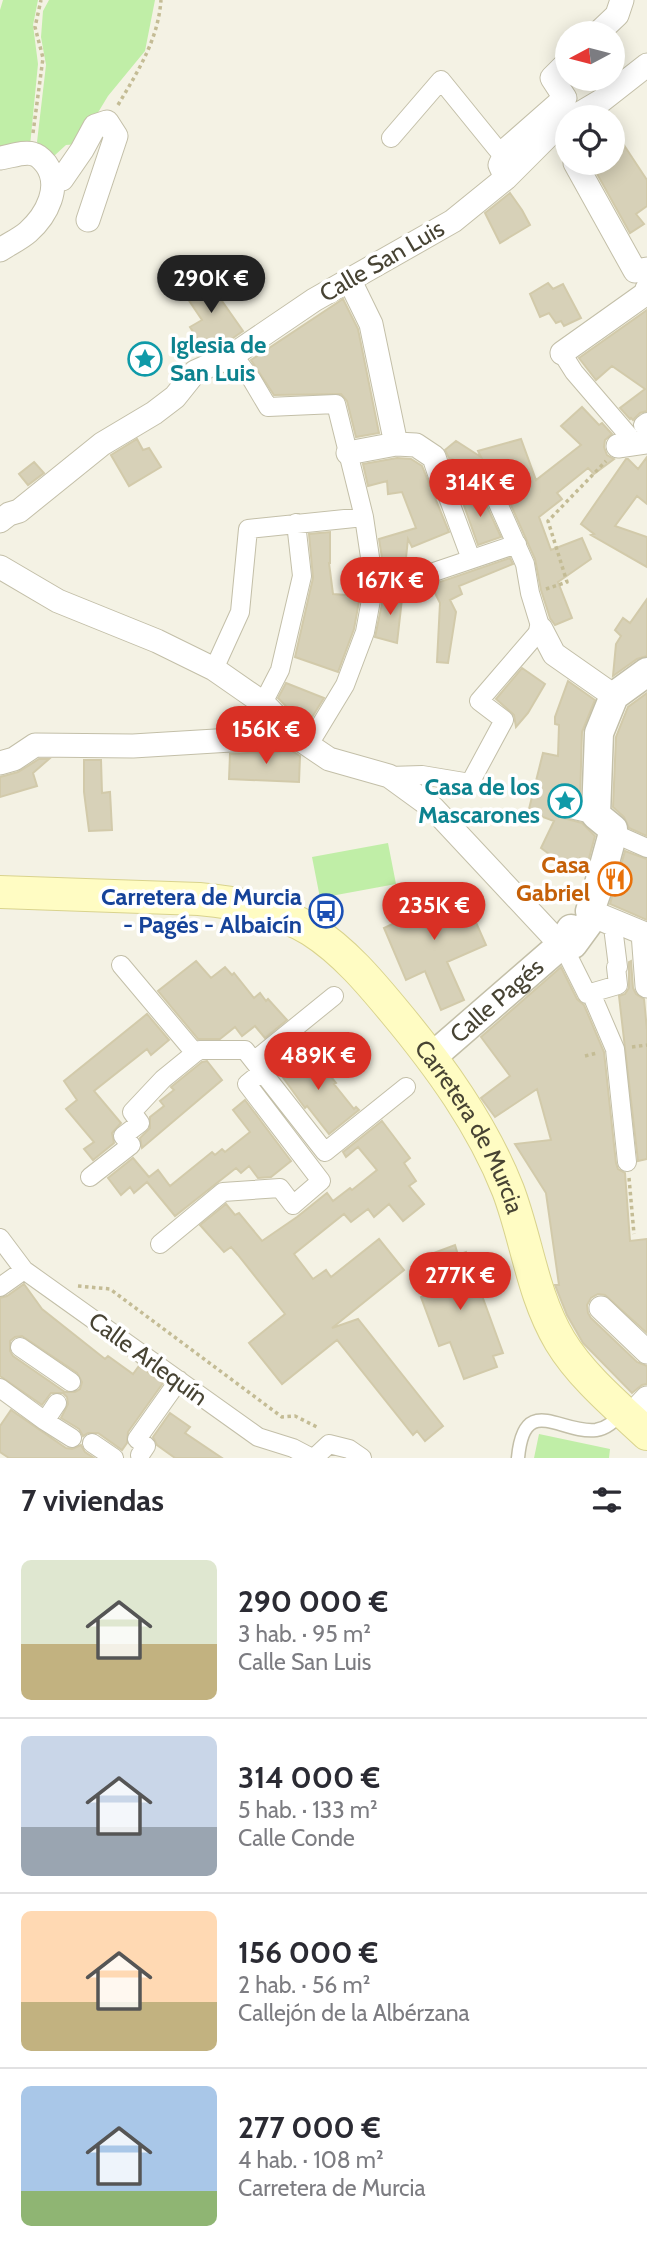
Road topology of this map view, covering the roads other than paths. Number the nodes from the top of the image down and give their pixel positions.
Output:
1 (622, 0) edge
2 (611, 21) edge
3 (647, 65) edge
4 (560, 91) edge
5 (597, 105) edge
6 (555, 137) edge
7 (391, 138) dead end
8 (508, 148) junction
9 (0, 158) edge
10 (582, 175) edge
11 (506, 178) junction
12 (53, 180) junction
13 (88, 220) dead end
14 (0, 250) edge
15 (350, 281) junction
16 (643, 281) edge
17 (562, 353) joint
18 (233, 355) junction
19 (637, 434) edge
20 (406, 445) junction
21 (348, 453) junction
22 (440, 474) junction
23 (6, 512) edge
24 (364, 517) junction
25 (296, 523) junction
26 (0, 533) edge
27 (517, 544) junction
28 (471, 559) junction
29 (0, 567) edge
30 (374, 584) junction
31 (541, 629) junction
32 (214, 669) junction
33 (647, 672) edge
34 (614, 696) junction
35 (263, 703) junction
36 (301, 741) junction
37 (0, 763) edge
38 (389, 776) junction
39 (566, 808) dead end
40 (604, 824) junction
41 (647, 848) edge
42 (0, 892) edge
43 (590, 911) junction
44 (561, 945) junction
45 (121, 965) dead end
46 (647, 985) edge
47 (591, 993) dead end
48 (334, 996) dead end
49 (195, 1053) junction
50 (432, 1057) junction
51 (259, 1066) junction
52 (407, 1087) dead end
53 (628, 1164) road end
54 (90, 1177) dead end
55 (0, 1238) edge
56 (160, 1244) dead end
57 (24, 1270) junction
58 (0, 1287) edge
59 (601, 1308) dead end
60 (20, 1347) dead end
61 (647, 1352) edge
62 (179, 1380) junction
63 (71, 1382) dead end
64 (0, 1388) edge
65 (57, 1403) dead end
66 (637, 1414) edge
67 (45, 1421) junction
68 (140, 1455) dead end
69 (114, 1458) edge
70 (313, 1458) edge
71 (362, 1458) edge
72 (518, 1458) edge

1 - 2 street
3 - 5 street, Calle San Luis
4 - 8 street
6 - 11 street, Calle San Luis
7 - 8 street
8 - 11 street
9 - 12 street
10 - 16 street
11 - 15 street, Calle San Luis
12 - 13 street
12 - 14 street
15 - 18 street, Calle San Luis
15 - 20 street
16 - 17 street
17 - 19 street
18 - 21 street
18 - 23 street, Calle San Luis
20 - 21 street
20 - 22 street
21 - 24 street
22 - 27 street
22 - 28 street
23 - 26 street, Calle San Luis
24 - 25 street
24 - 30 street
25 - 32 street
25 - 35 street
27 - 28 street
27 - 31 street
28 - 30 street
29 - 32 street
30 - 36 street
31 - 34 street
31 - 38 street
32 - 35 street
33 - 34 street
34 - 40 street, Calle Pagés
35 - 36 street
36 - 37 street
36 - 38 street
38 - 44 street
39 - 40 street
40 - 41 street
40 - 43 street, Calle Pagés
42 - 50 main road, Carretera de Murcia
43 - 44 street, Calle Pagés
43 - 46 street
44 - 50 street, Calle Pagés
45 - 49 street
47 - 53 street
48 - 51 street
49 - 51 street
49 - 54 street
50 - 66 main road, Carretera de Murcia
51 - 52 street
51 - 56 street
55 - 57 street, Calle Arlequín
57 - 58 street
57 - 62 street, Calle Arlequín
59 - 61 street
60 - 63 street
62 - 68 street
62 - 70 street, Calle Arlequín
64 - 67 street
65 - 67 street
66 - 72 lane
67 - 69 street
70 - 71 street, Calle Arlequín

